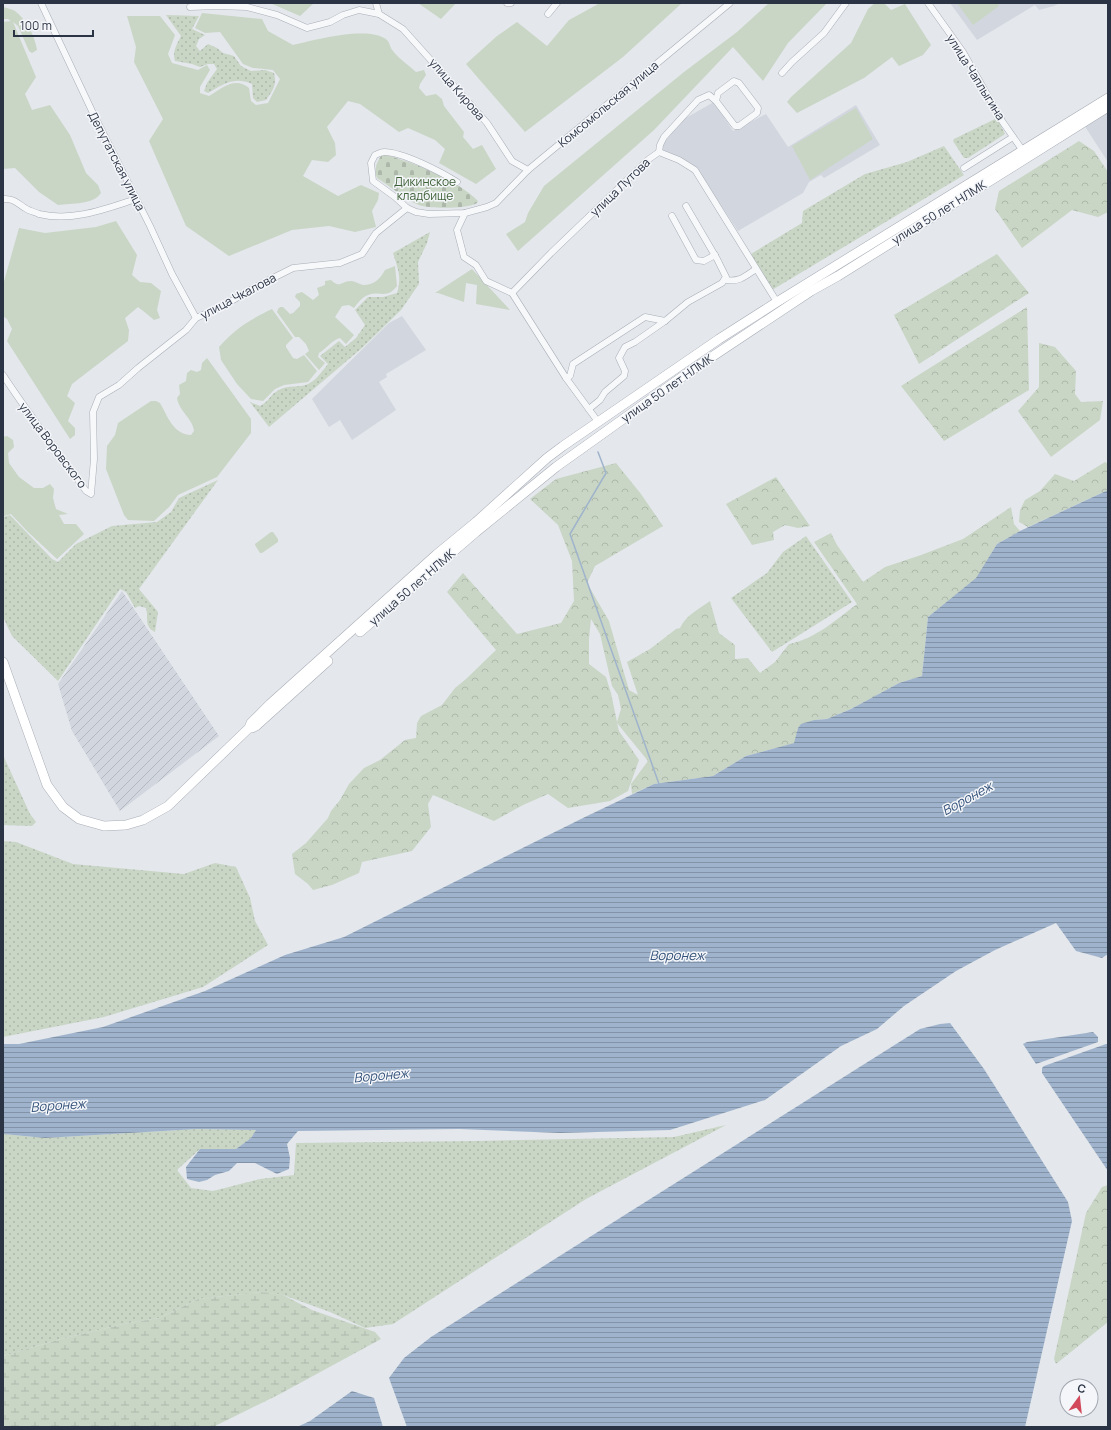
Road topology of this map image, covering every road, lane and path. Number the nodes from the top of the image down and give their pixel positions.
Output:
1 (41, 3) edge
2 (376, 3) edge
3 (507, 3) edge
4 (511, 3) edge
5 (557, 3) edge
6 (730, 3) edge
7 (846, 3) edge
8 (928, 3) edge
9 (190, 7) dead end
10 (378, 14) junction
11 (548, 14) dead end
12 (782, 73) dead end
13 (1108, 98) edge
14 (716, 101) junction
15 (1108, 107) edge
16 (1013, 138) junction
17 (659, 152) junction
18 (1023, 152) junction
19 (1020, 162) junction
20 (964, 168) dead end
21 (528, 170) junction
22 (457, 182) dead end
23 (136, 198) junction
24 (3, 199) edge
25 (686, 206) dead end
26 (407, 208) junction
27 (466, 214) junction
28 (672, 216) dead end
29 (715, 256) junction
30 (756, 269) junction
31 (725, 280) junction
32 (512, 293) junction
33 (777, 302) junction
34 (196, 318) junction
35 (665, 321) junction
36 (719, 339) junction
37 (715, 354) junction
38 (3, 375) edge
39 (566, 378) junction
40 (589, 409) junction
41 (600, 421) junction
42 (91, 494) joint
43 (340, 647) junction
44 (3, 662) edge

1 - 23 street, Депутатская улица
2 - 10 street
3 - 4 street
5 - 11 street
6 - 21 street, Комсомольская улица
7 - 12 street
8 - 16 street, улица Чаплыгина
9 - 10 street, улица Кирова
10 - 21 street, улица Кирова
13 - 18 main road, улица 50 лет НЛМК
14 - 14 street
14 - 17 street
15 - 19 main road, улица 50 лет НЛМК
16 - 18 street, улица Чаплыгина
16 - 20 street
17 - 30 street, улица Лутова
17 - 32 street, улица Лутова
18 - 19 main road
18 - 33 main road, улица 50 лет НЛМК
19 - 37 main road, улица 50 лет НЛМК
21 - 27 street, Комсомольская улица
22 - 26 street
23 - 24 street
23 - 34 street, Депутатская улица
25 - 29 street
26 - 27 street
26 - 34 street, улица Чкалова
27 - 32 street
28 - 29 street
29 - 31 street
30 - 31 street
30 - 33 street, улица Лутова
31 - 35 street
32 - 39 street
33 - 36 main road, улица 50 лет НЛМК
34 - 42 street, улица Чкалова
35 - 39 street
35 - 40 street
36 - 37 main road
36 - 41 main road, улица 50 лет НЛМК
37 - 43 main road, улица 50 лет НЛМК
38 - 42 street, улица Воровского
39 - 40 street
40 - 41 street
41 - 43 main road, улица 50 лет НЛМК
43 - 44 main road, улица 50 лет НЛМК

